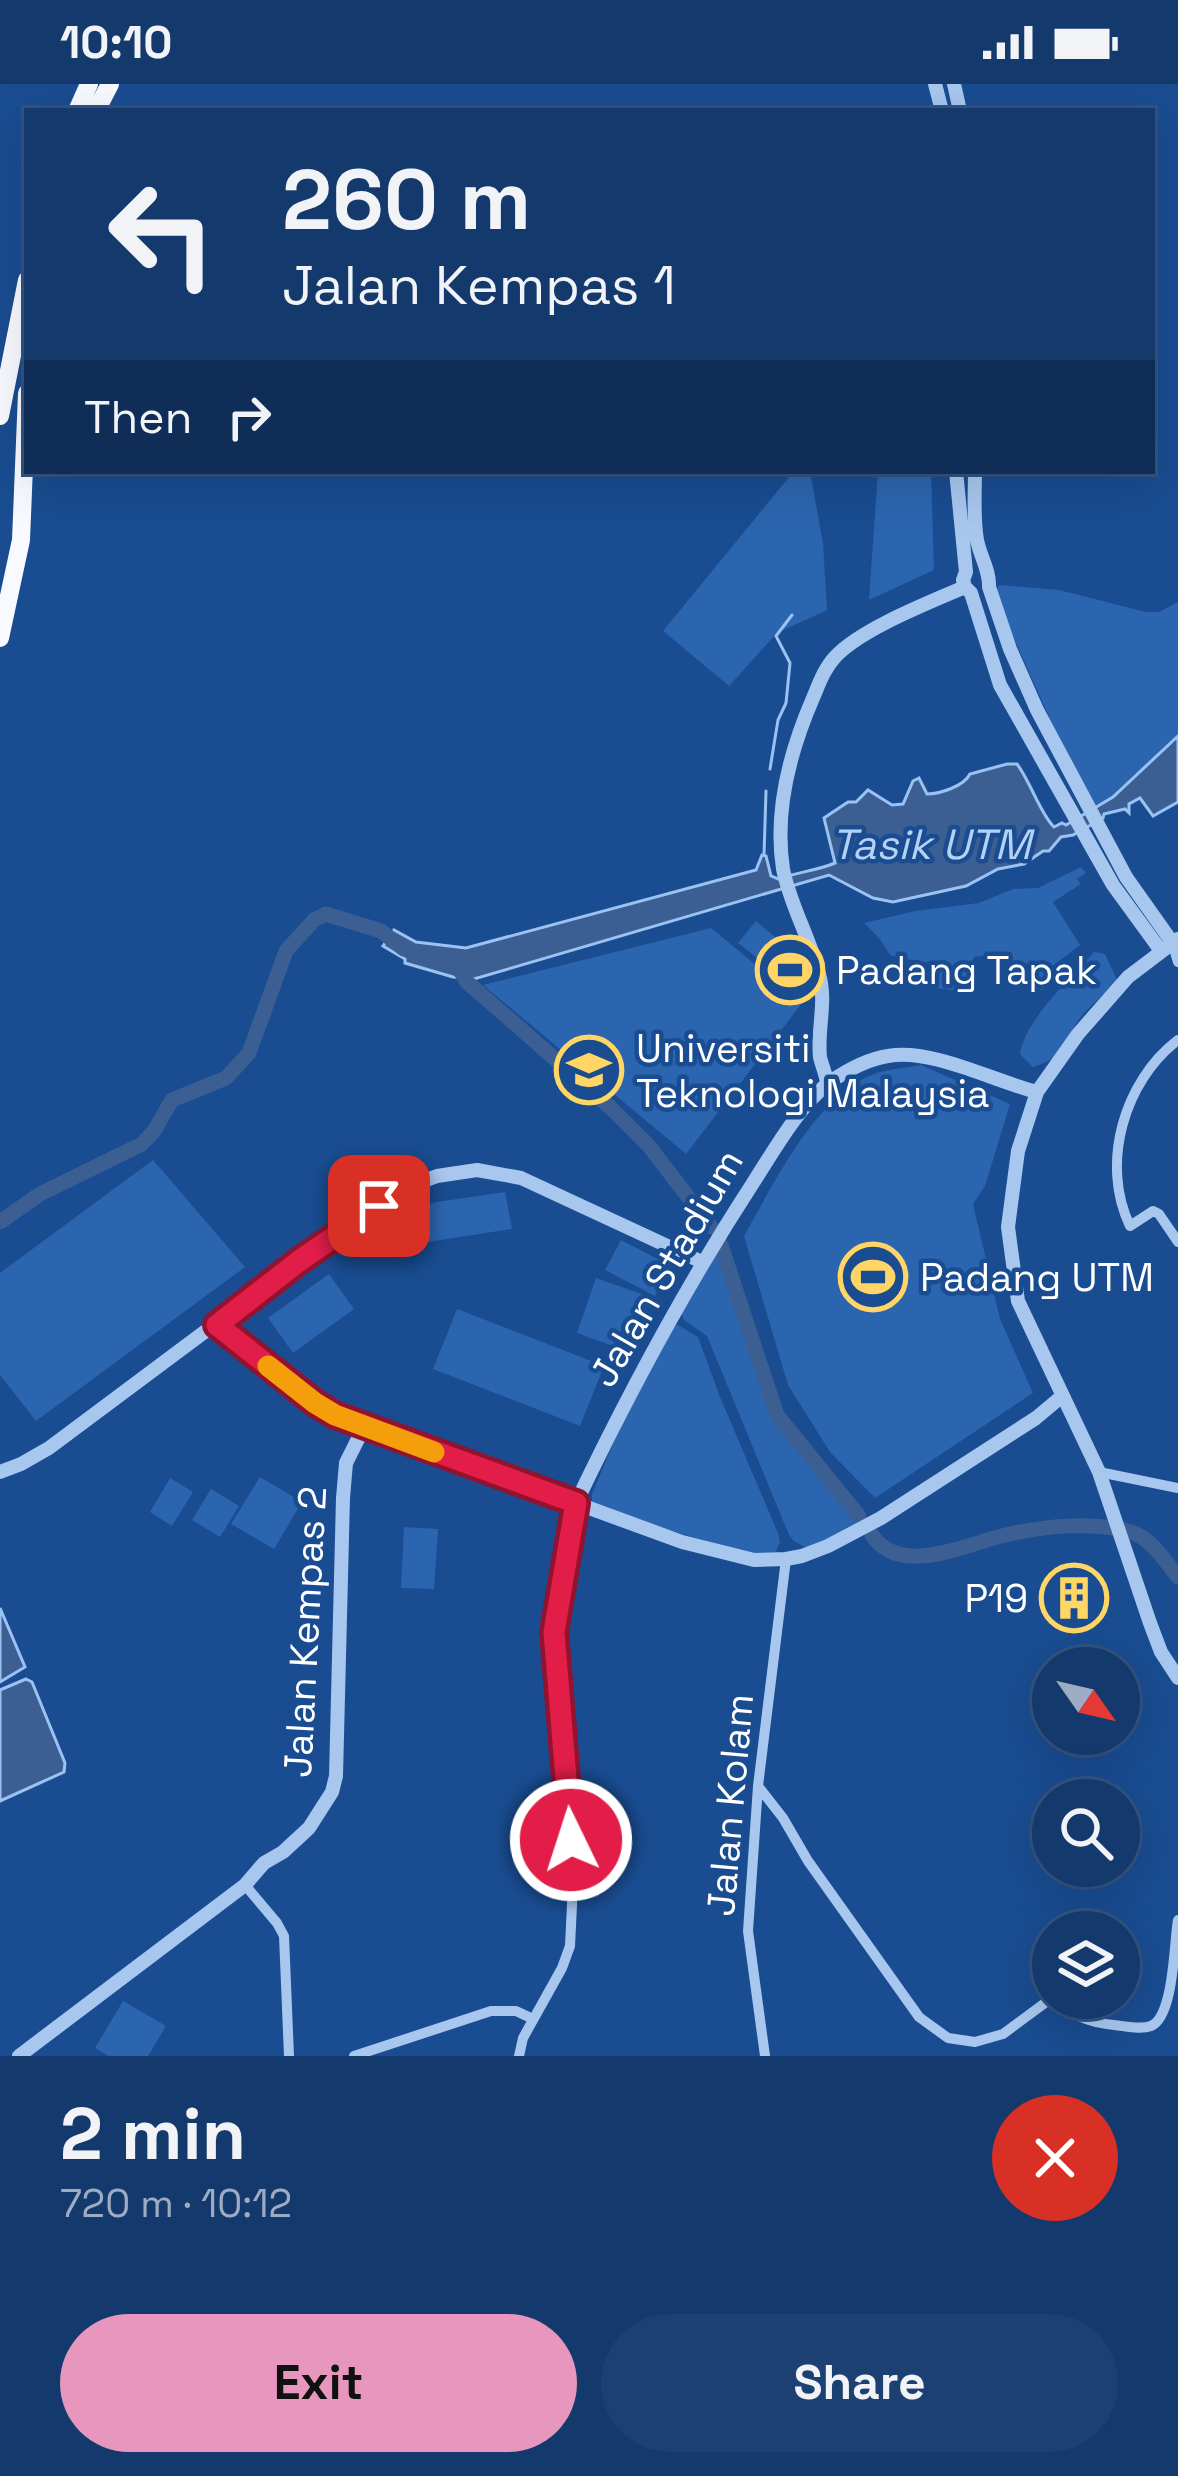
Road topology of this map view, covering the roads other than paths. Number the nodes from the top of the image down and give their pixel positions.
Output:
1 (24, 295) edge
2 (0, 416) edge
3 (24, 466) edge
4 (956, 474) edge
5 (975, 474) edge
6 (21, 540) junction
7 (0, 564) edge
8 (988, 579) junction
9 (967, 584) junction
10 (3, 606) edge
11 (0, 638) edge
12 (1081, 812) junction
13 (1170, 944) edge
14 (1177, 961) edge
15 (1178, 1040) edge
16 (822, 1089) junction
17 (1037, 1093) junction
18 (1178, 1242) edge
19 (702, 1262) junction
20 (217, 1325) junction
21 (1061, 1397) junction
22 (364, 1427) junction
23 (0, 1472) edge
24 (1099, 1472) junction
25 (1178, 1488) edge
26 (576, 1503) junction
27 (786, 1559) junction
28 (1178, 1678) edge
29 (758, 1786) junction
30 (245, 1885) junction
31 (1178, 1920) edge
32 (1032, 2014) edge
33 (533, 2019) junction
34 (1082, 2019) edge
35 (20, 2056) edge
36 (289, 2056) edge
37 (354, 2056) edge
38 (519, 2056) edge
39 (765, 2056) edge

1 - 2 highway
3 - 6 highway
4 - 9 street
5 - 8 street
6 - 7 highway
6 - 10 highway
8 - 9 street
8 - 9 street
8 - 12 street
9 - 12 street
9 - 16 street
10 - 11 highway
12 - 13 street
13 - 14 street
13 - 17 street
15 - 18 street
16 - 17 street, Jalan Stadium
16 - 19 street, Jalan Stadium
17 - 21 street
19 - 20 street
19 - 26 street, Jalan Stadium
20 - 22 street
20 - 23 street
21 - 24 street
21 - 27 street
22 - 26 street
22 - 30 street, Jalan Kempas 2
24 - 25 street
24 - 28 street
26 - 27 street
26 - 33 street
27 - 29 street, Jalan Kolam
29 - 32 street
29 - 39 street, Jalan Kolam
30 - 35 street, Jalan Kempas 2
30 - 36 street
31 - 34 street
33 - 37 street
33 - 38 street

